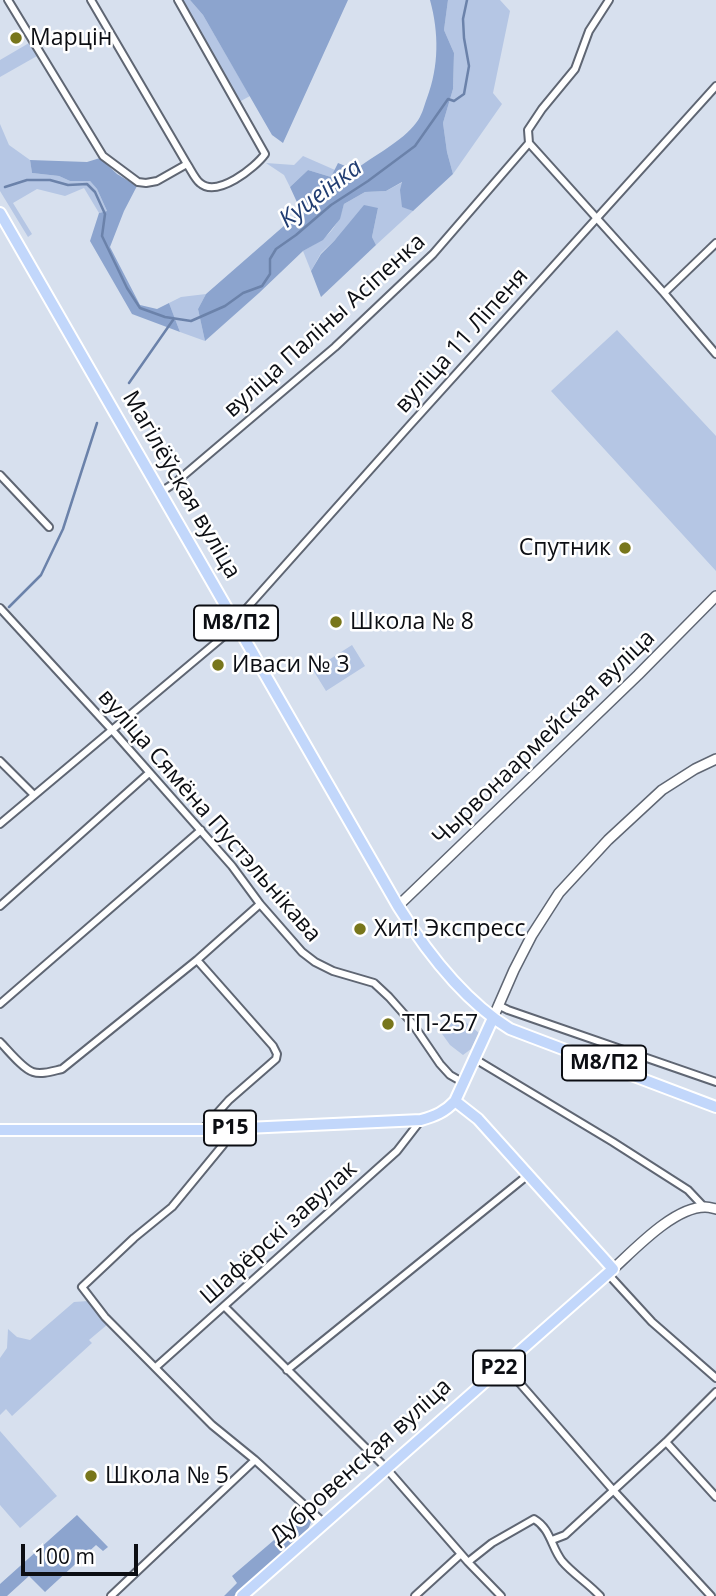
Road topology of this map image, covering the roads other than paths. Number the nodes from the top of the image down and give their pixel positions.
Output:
1 (8, 0) edge
2 (91, 0) edge
3 (178, 0) edge
4 (609, 0) edge
5 (716, 86) edge
6 (529, 143) junction
7 (187, 164) junction
8 (0, 213) edge
9 (597, 219) junction
10 (716, 243) edge
11 (664, 292) junction
12 (716, 355) edge
13 (0, 475) edge
14 (161, 492) junction
15 (49, 527) dead end
16 (716, 596) edge
17 (0, 608) edge
18 (233, 619) junction
19 (112, 730) junction
20 (716, 759) edge
21 (0, 761) edge
22 (149, 774) junction
23 (34, 795) junction
24 (0, 824) edge
25 (201, 830) junction
26 (260, 904) junction
27 (398, 905) junction
28 (0, 906) edge
29 (197, 960) junction
30 (0, 1004) edge
31 (498, 1005) junction
32 (493, 1018) junction
33 (0, 1042) edge
34 (475, 1059) junction
35 (716, 1082) edge
36 (464, 1083) junction
37 (455, 1101) junction
38 (716, 1107) edge
39 (421, 1120) junction
40 (230, 1128) junction
41 (0, 1130) edge
42 (202, 1130) junction
43 (528, 1175) junction
44 (704, 1207) junction
45 (716, 1209) edge
46 (611, 1271) junction
47 (224, 1306) junction
48 (503, 1364) junction
49 (156, 1367) junction
50 (287, 1370) junction
51 (716, 1378) edge
52 (716, 1392) edge
53 (666, 1442) junction
54 (255, 1460) junction
55 (386, 1468) junction
56 (613, 1490) junction
57 (716, 1497) edge
58 (324, 1523) junction
59 (552, 1539) junction
60 (461, 1554) junction
61 (468, 1562) junction
62 (111, 1596) edge
63 (242, 1596) edge
64 (415, 1596) edge
65 (501, 1596) edge
66 (600, 1596) edge
67 (711, 1596) edge

1 - 7 street
2 - 7 street
3 - 7 street
4 - 6 street, вуліца Паліны Асіпенка
5 - 9 street, вуліца 11 Ліпеня
6 - 9 street
6 - 14 street, вуліца Паліны Асіпенка
8 - 14 main road, Магілёўская вуліца / М8/П2
9 - 11 street
9 - 18 street, вуліца 11 Ліпеня
10 - 11 street
11 - 12 street
13 - 15 street
14 - 18 main road, Магілёўская вуліца / М8/П2
16 - 27 main road, Чырвонаармейская вуліца
17 - 19 street, вуліца Сямёна Пустэльнікава
18 - 19 street, вуліца 11 Ліпеня
18 - 27 main road, Магілёўская вуліца / М8/П2
19 - 22 street, вуліца Сямёна Пустэльнікава
19 - 23 street, вуліца 11 Ліпеня
20 - 31 main road
21 - 23 street
22 - 25 street, вуліца Сямёна Пустэльнікава
22 - 28 street
23 - 24 street, вуліца 11 Ліпеня
25 - 26 street, вуліца Сямёна Пустэльнікава
25 - 30 street
26 - 29 street
26 - 36 street, вуліца Сямёна Пустэльнікава
27 - 32 main road, Магілёўская вуліца / М8/П2
29 - 33 street
29 - 42 street
31 - 32 main road
31 - 35 street
32 - 34 main road
32 - 38 main road, М8/П2
34 - 36 main road
34 - 44 street
36 - 37 main road
37 - 39 main road, Р15
37 - 43 main road
39 - 40 main road, Р15
39 - 47 street, Шафёрскі завулак
40 - 42 main road, Р15
40 - 49 street
41 - 42 main road, Р15
43 - 46 main road
43 - 50 street
44 - 45 main road
44 - 46 main road, Дубровенская вуліца / Р22
46 - 48 main road, Дубровенская вуліца / Р22
46 - 51 street
47 - 49 street, Шафёрскі завулак
47 - 50 street
48 - 55 main road, Дубровенская вуліца / Р22
48 - 56 street
49 - 54 street
50 - 55 street
52 - 53 street
53 - 56 street
53 - 57 street
54 - 58 street
54 - 62 street
55 - 58 main road, Дубровенская вуліца / Р22
55 - 60 street
56 - 59 street
56 - 67 street
58 - 63 main road, Дубровенская вуліца / Р22
59 - 61 street
59 - 66 street
60 - 61 street
60 - 64 street
61 - 65 street

